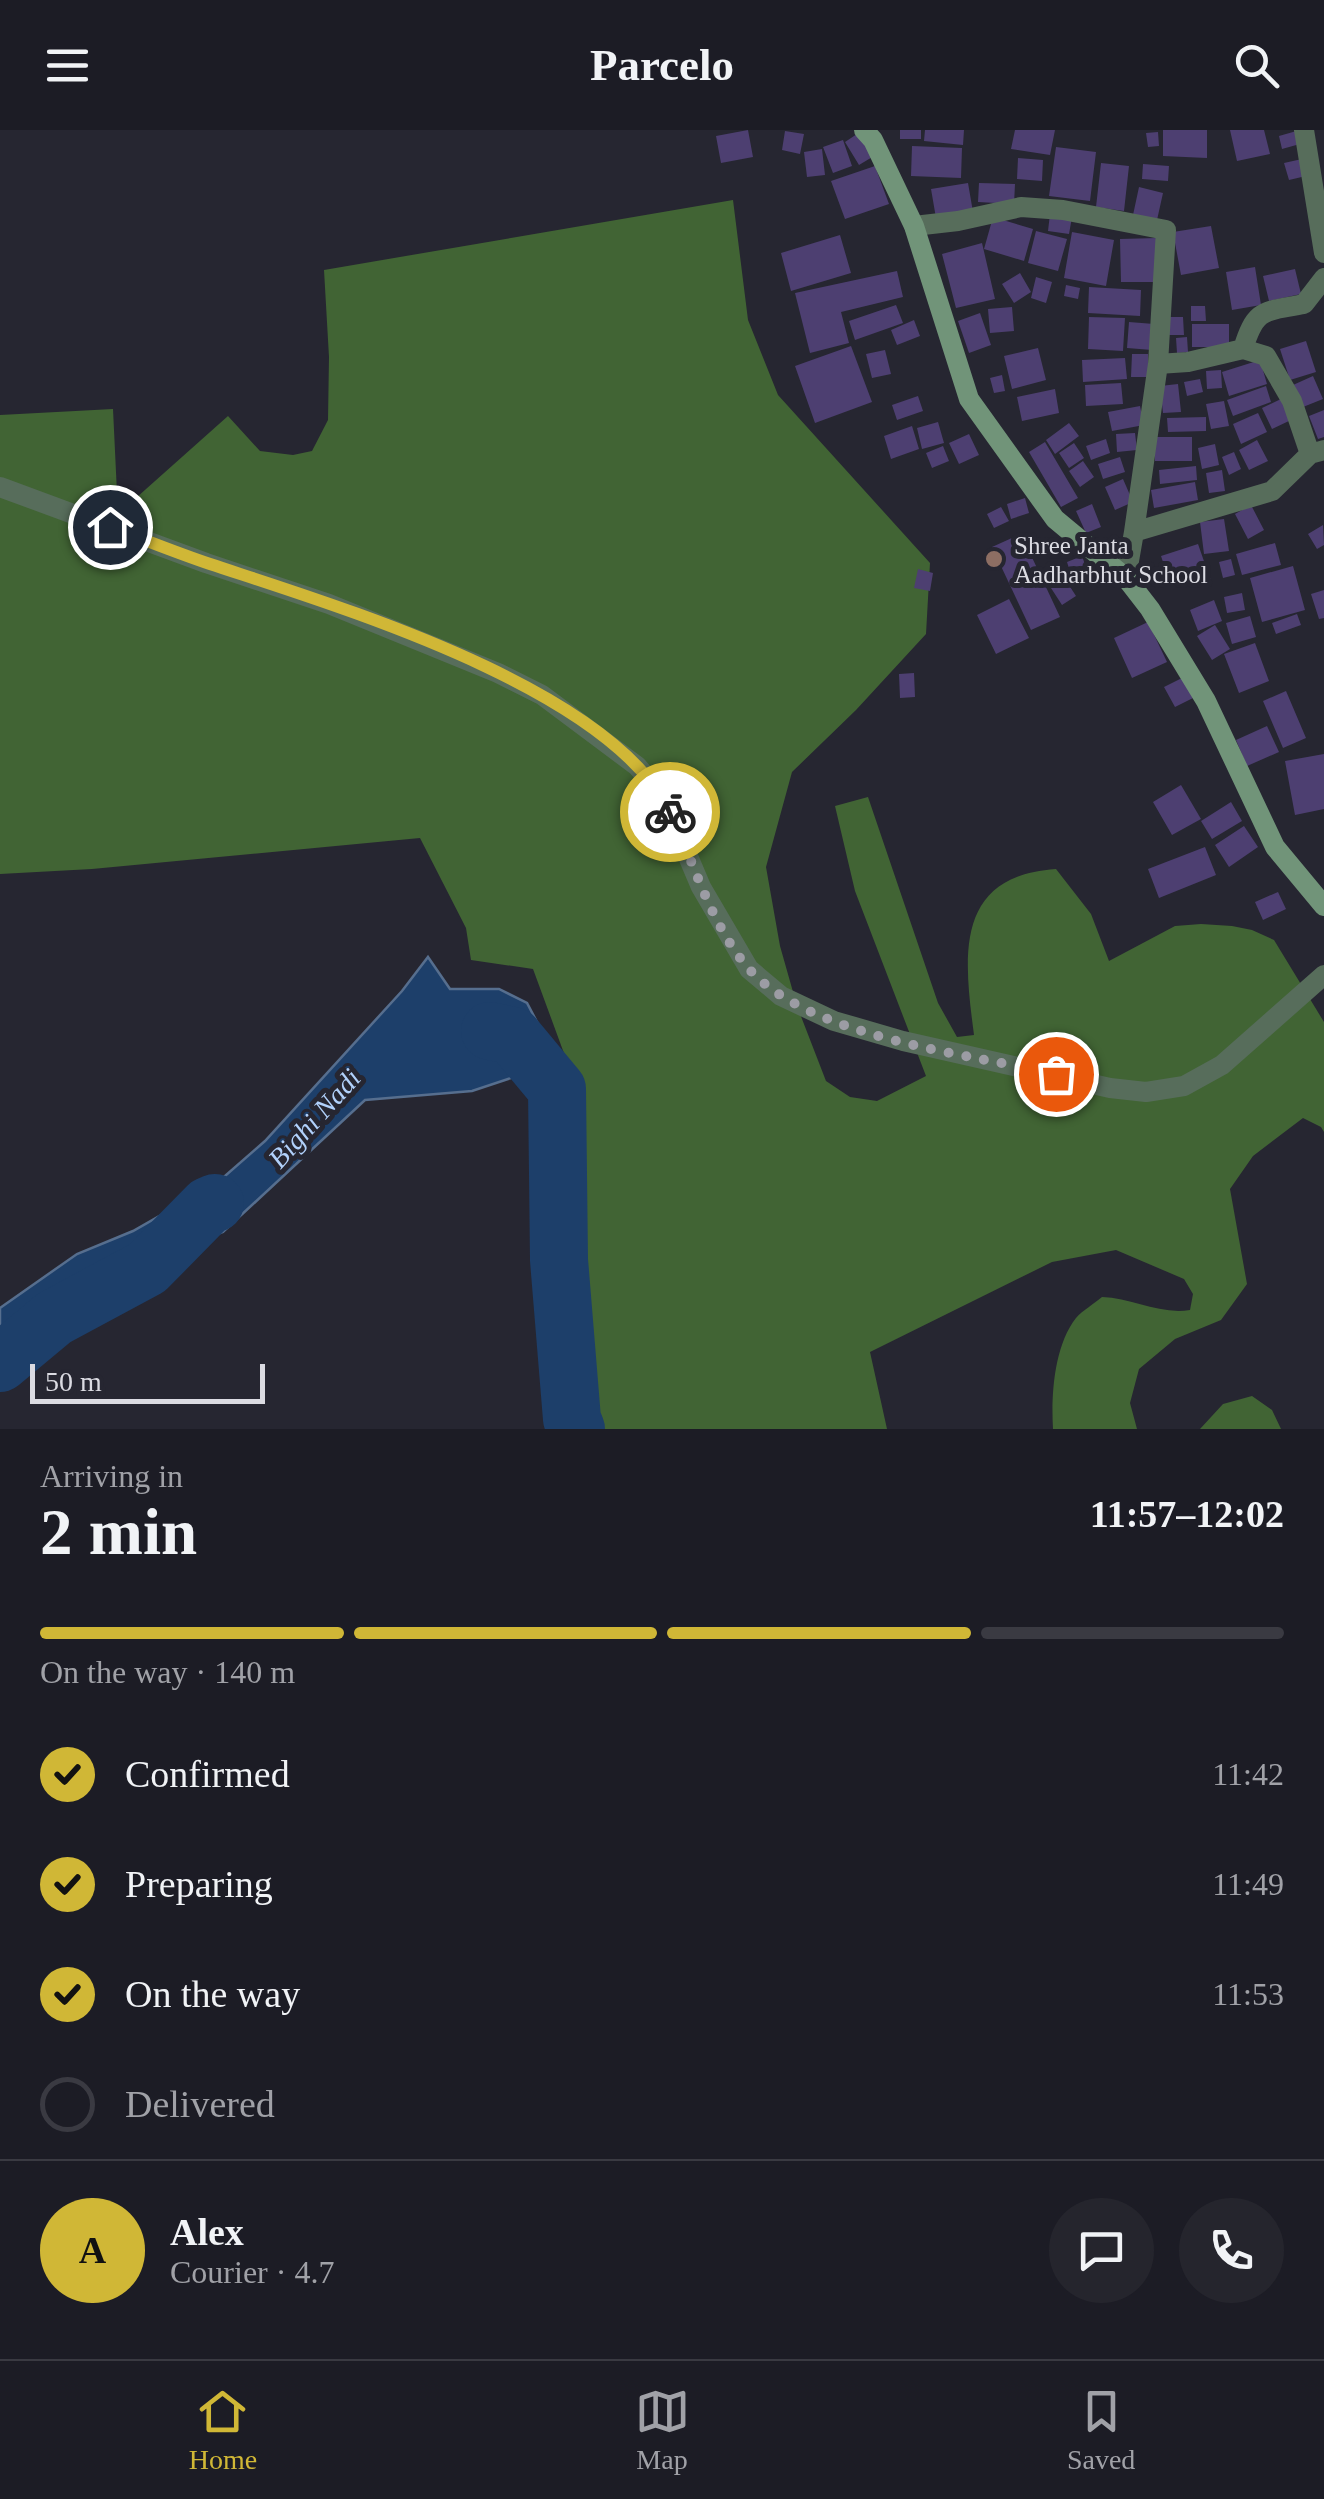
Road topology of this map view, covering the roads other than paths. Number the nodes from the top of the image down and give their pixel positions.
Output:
1 (864, 130) edge
2 (1304, 130) edge
3 (914, 226) junction
4 (1324, 253) edge
5 (1324, 278) edge
6 (1243, 349) junction
7 (1158, 364) junction
8 (1317, 452) edge
9 (0, 487) edge
10 (1134, 532) junction
11 (1126, 578) junction
12 (1324, 906) edge
13 (1324, 975) edge

1 - 3 street
2 - 4 street
3 - 7 street
3 - 11 street
5 - 6 street
6 - 7 street
6 - 8 street
7 - 10 street
8 - 10 street
9 - 13 street
10 - 11 street
11 - 12 street

